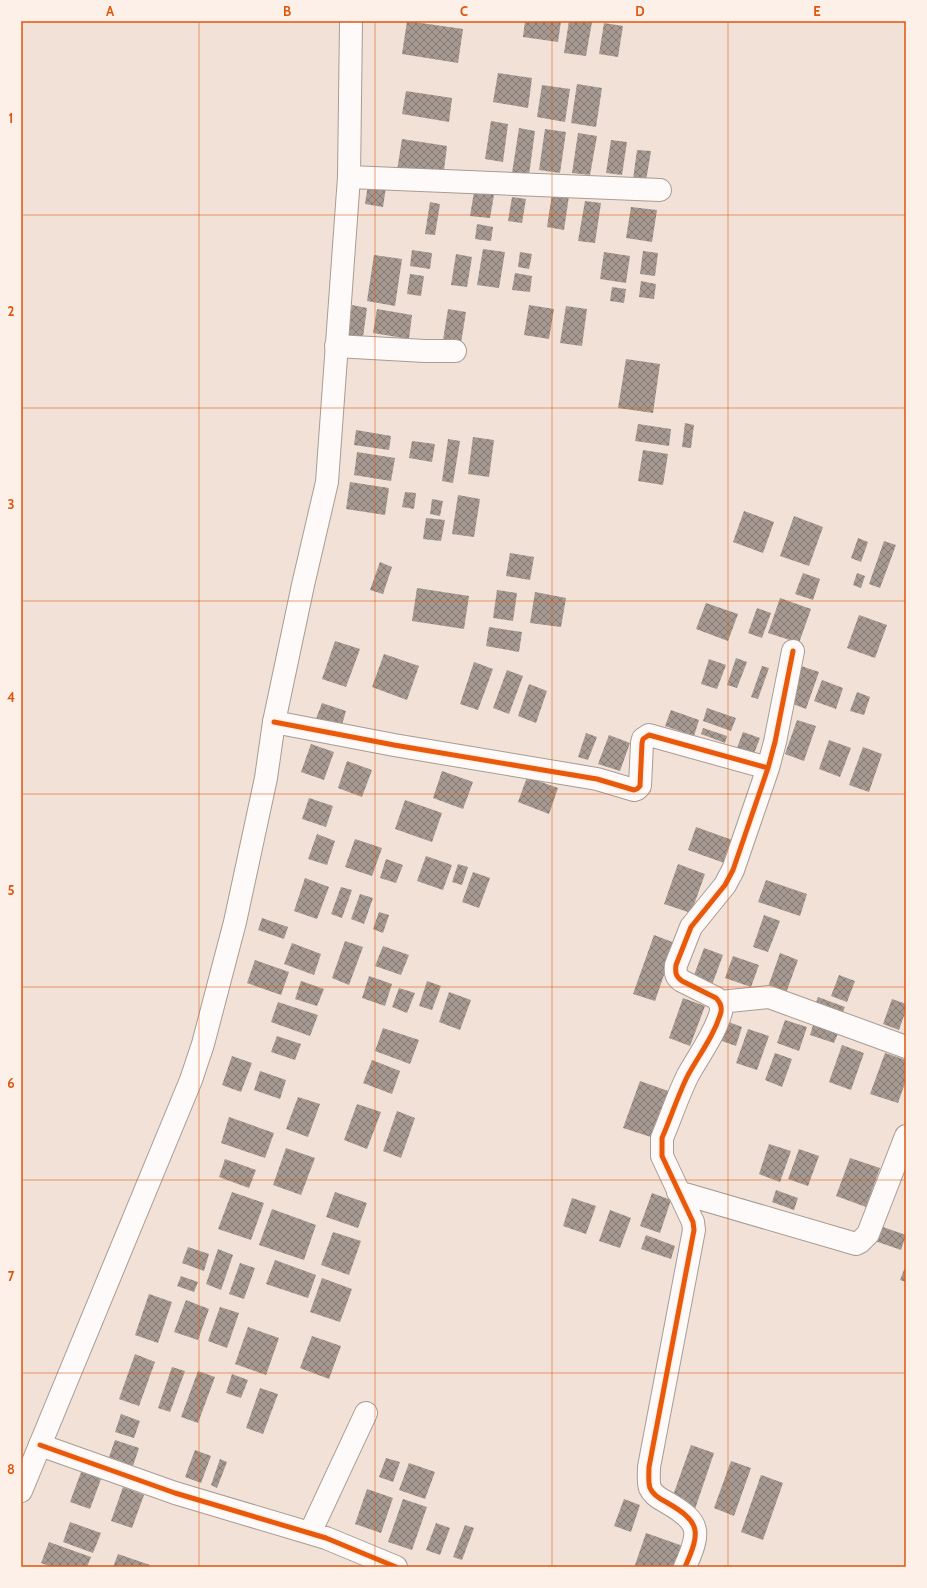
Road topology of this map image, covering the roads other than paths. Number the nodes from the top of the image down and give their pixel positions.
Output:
1 (352, 21) edge
2 (349, 177) junction
3 (660, 190) dead end
4 (336, 346) junction
5 (455, 351) dead end
6 (793, 651) dead end
7 (274, 722) junction
8 (768, 768) junction
9 (720, 1002) junction
10 (906, 1047) edge
11 (906, 1136) edge
12 (678, 1192) junction
13 (366, 1413) dead end
14 (40, 1445) junction
15 (21, 1491) edge
16 (310, 1533) junction
17 (396, 1567) edge
18 (685, 1567) edge

1 - 2 street
2 - 3 street
2 - 4 street
4 - 5 street
4 - 7 street
6 - 8 street
7 - 8 street
7 - 14 street
8 - 9 street
9 - 10 street
9 - 12 street
11 - 12 street
12 - 18 street
13 - 16 street
14 - 15 street
14 - 16 street
16 - 17 street

